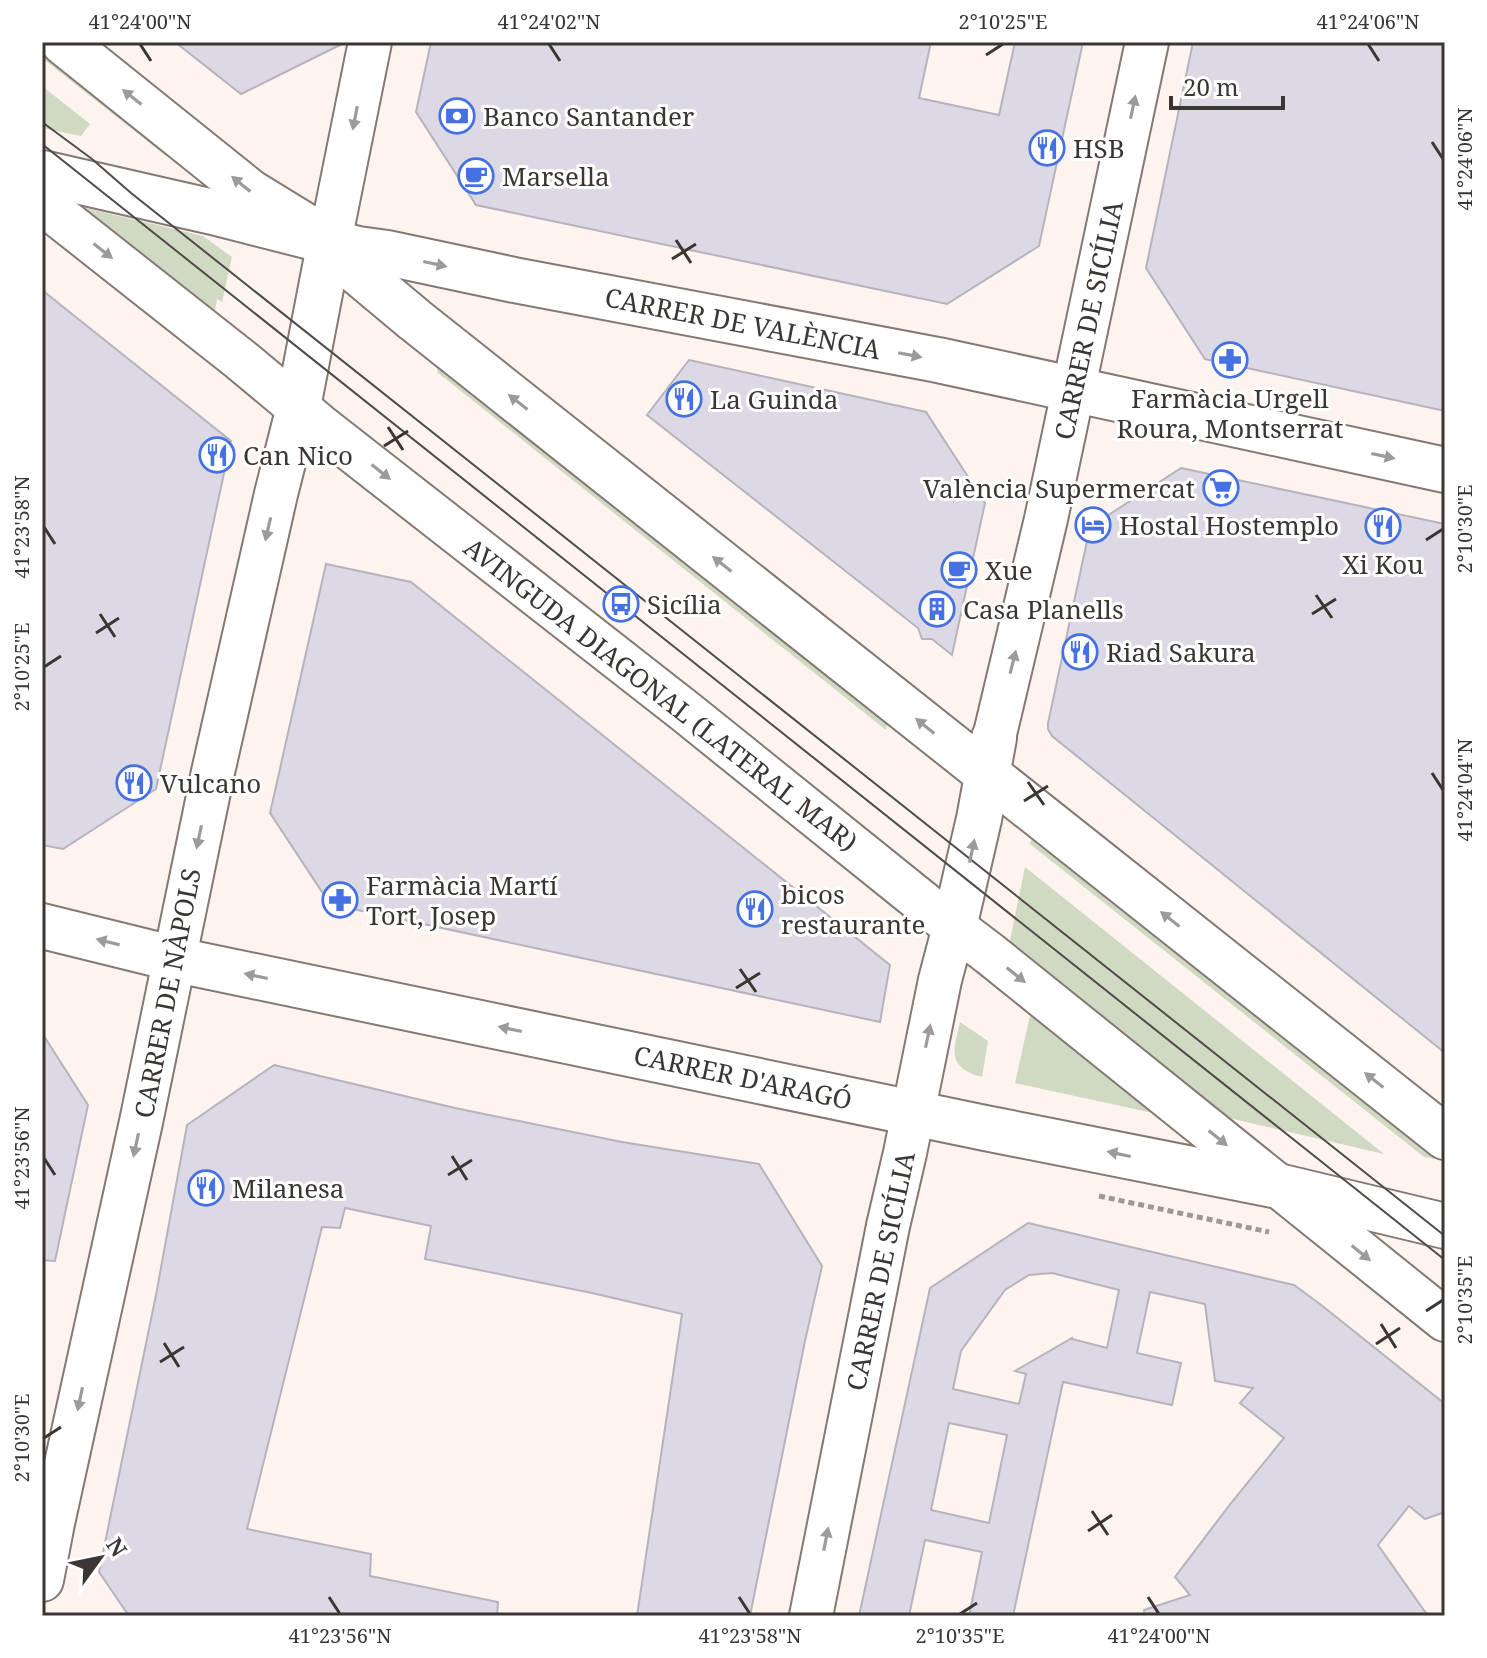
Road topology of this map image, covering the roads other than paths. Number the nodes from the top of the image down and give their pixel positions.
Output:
1 (63, 42) edge
2 (370, 42) edge
3 (1147, 42) edge
4 (42, 173) edge
5 (42, 203) edge
6 (330, 241) junction
7 (1073, 388) junction
8 (298, 407) junction
9 (1445, 470) edge
10 (991, 755) junction
11 (42, 926) edge
12 (954, 927) junction
13 (173, 959) junction
14 (912, 1112) junction
15 (1445, 1137) edge
16 (1278, 1186) junction
17 (1445, 1226) edge
18 (1445, 1320) edge
19 (42, 1580) edge
20 (811, 1616) edge

6 -> 1 main road
2 -> 6 street
7 -> 3 street, CARRER DE SICÍLIA
4 - 6 main road, CARRER DE VALÈNCIA
5 -> 8 street, AVINGUDA DIAGONAL (LATERAL MAR)
6 -> 7 main road, CARRER DE VALÈNCIA
6 - 8 main road
10 -> 6 main road
7 -> 9 main road, CARRER DE VALÈNCIA
10 -> 7 street, CARRER DE SICÍLIA
8 -> 12 street, AVINGUDA DIAGONAL (LATERAL MAR)
8 -> 13 street, CARRER DE NÀPOLS
12 -> 10 main road
15 -> 10 main road
13 -> 11 main road, CARRER D'ARAGÓ
14 -> 12 street, CARRER DE SICÍLIA
12 -> 16 street, AVINGUDA DIAGONAL (LATERAL MAR)
14 -> 13 main road, CARRER D'ARAGÓ
13 -> 19 street, CARRER DE NÀPOLS
16 -> 14 main road, CARRER D'ARAGÓ
20 -> 14 street, CARRER DE SICÍLIA
16 - 17 main road, CARRER D'ARAGÓ
16 -> 18 street, AVINGUDA DIAGONAL (LATERAL MAR)

